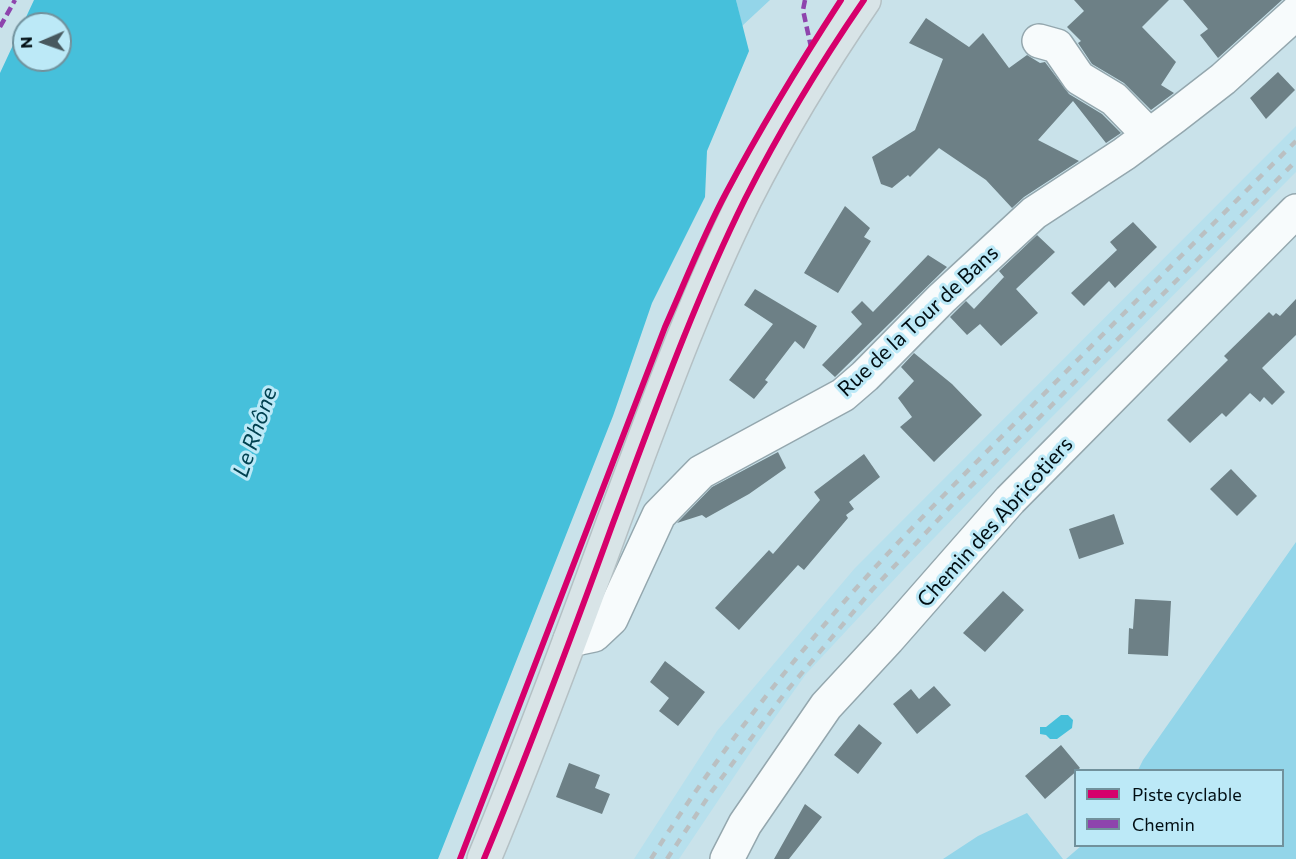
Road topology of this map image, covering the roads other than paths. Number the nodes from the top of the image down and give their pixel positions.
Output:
1 (864, 0) edge
2 (1296, 13) edge
3 (1039, 41) dead end
4 (1149, 135) junction
5 (1296, 211) edge
6 (570, 640) junction
7 (484, 859) edge
8 (727, 859) edge

1 - 6 main road
2 - 4 street, Rue de la Tour de Bans
3 - 4 street
4 - 6 street, Rue de la Tour de Bans
5 - 8 street, Chemin des Abricotiers
6 - 7 main road

